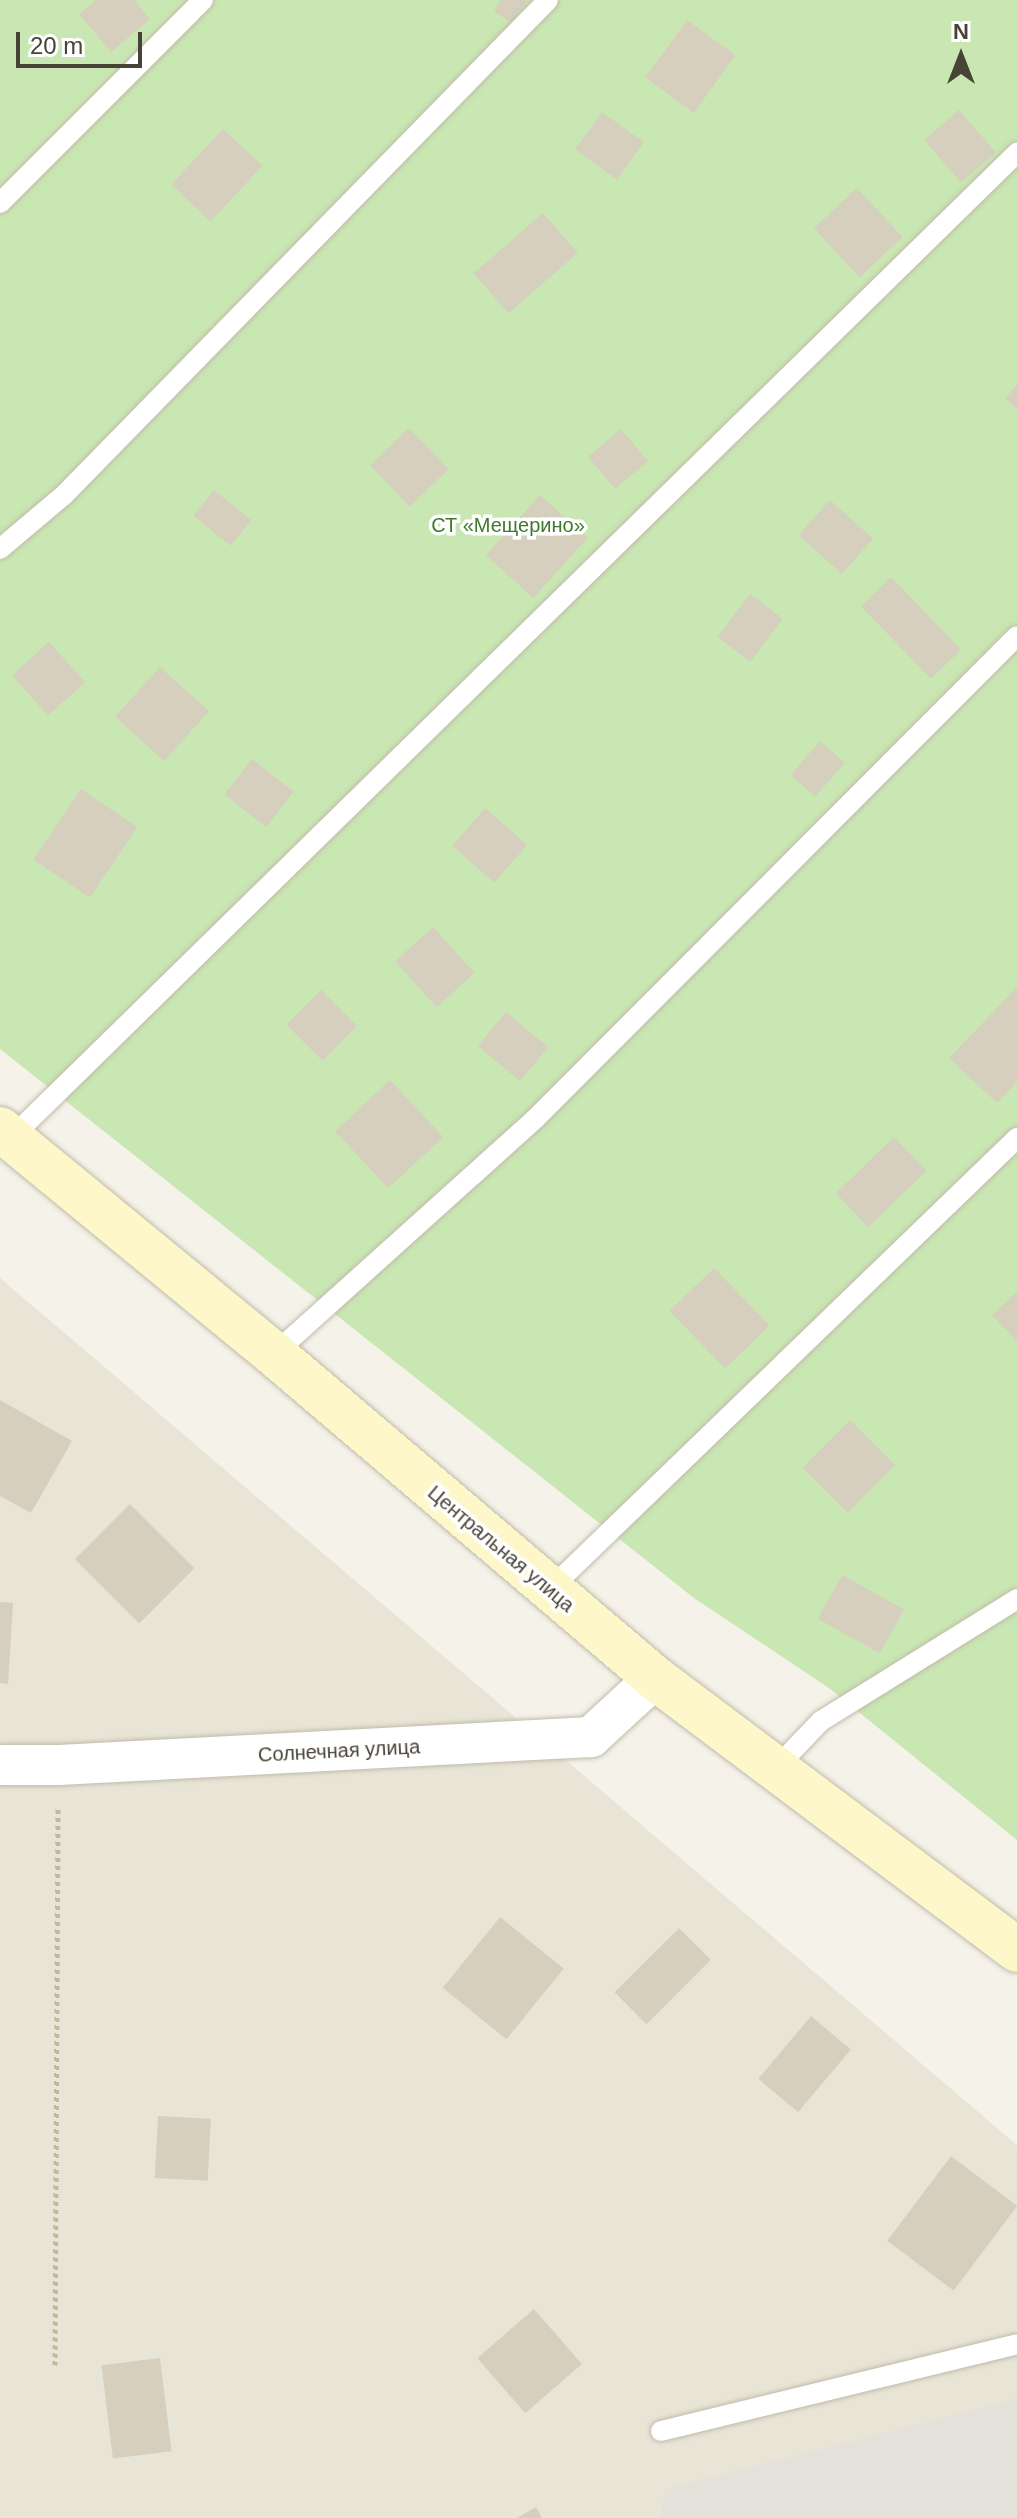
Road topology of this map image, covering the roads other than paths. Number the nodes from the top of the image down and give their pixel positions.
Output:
1 (203, 0) edge
2 (548, 0) edge
3 (1017, 153) edge
4 (0, 203) edge
5 (0, 549) edge
6 (1017, 636) edge
7 (6, 1133) edge
8 (1017, 1138) edge
9 (274, 1354) junction
10 (549, 1590) junction
11 (1017, 1599) edge
12 (655, 1678) junction
13 (0, 1765) edge
14 (774, 1770) junction
15 (1017, 1950) edge
16 (1017, 2344) edge
17 (661, 2431) dead end

1 - 4 lane
2 - 5 lane
3 - 7 lane
6 - 9 lane
7 - 9 street, Центральная улица
8 - 10 lane
9 - 10 street, Центральная улица
10 - 12 street, Центральная улица
11 - 14 lane
12 - 13 street, Солнечная улица
12 - 14 street, Центральная улица
14 - 15 street, Центральная улица
16 - 17 lane

